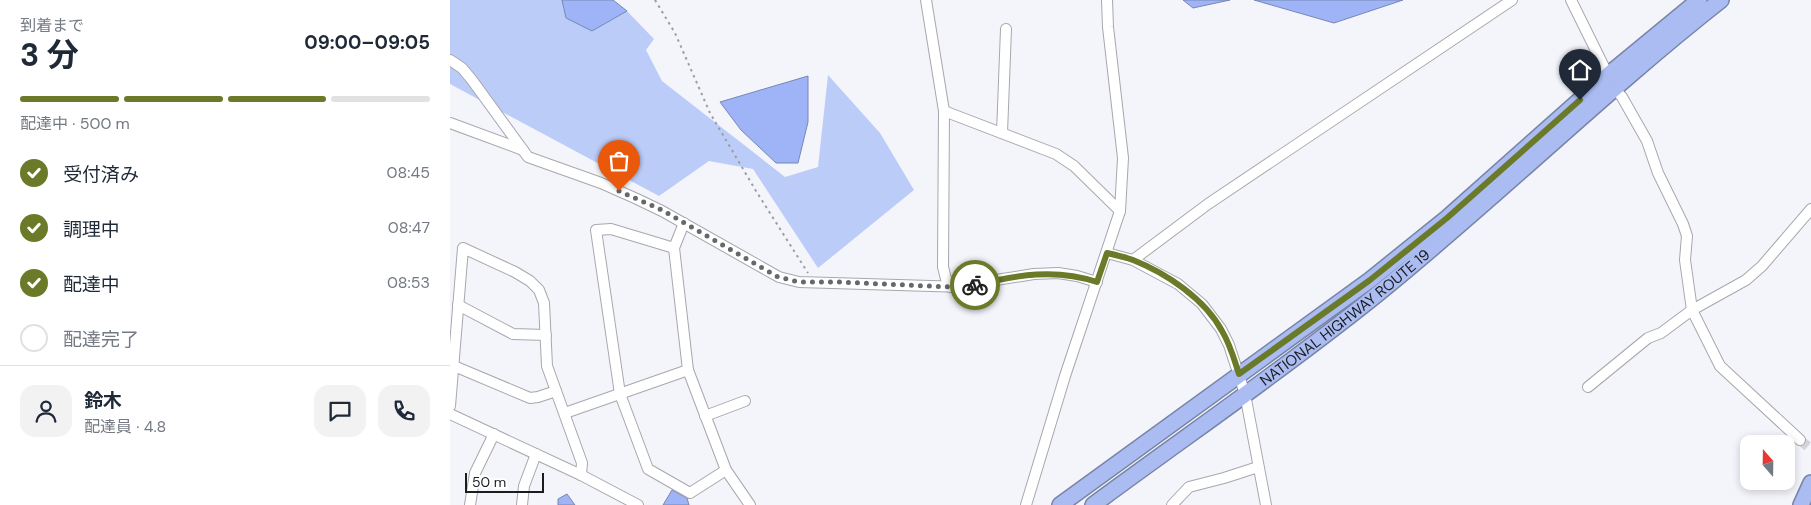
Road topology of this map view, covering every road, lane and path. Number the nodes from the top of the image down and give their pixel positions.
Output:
1 (655, 0) edge
2 (926, 0) edge
3 (1107, 0) edge
4 (1512, 0) edge
5 (1571, 0) edge
6 (1699, 0) edge
7 (1721, 0) edge
8 (1006, 29) dead end
9 (450, 60) edge
10 (1611, 82) junction
11 (944, 111) junction
12 (450, 123) edge
13 (1002, 134) junction
14 (523, 150) junction
15 (1811, 209) edge
16 (1120, 211) junction
17 (684, 223) junction
18 (674, 248) junction
19 (1107, 253) junction
20 (1133, 260) junction
21 (813, 282) junction
22 (1097, 282) junction
23 (951, 287) junction
24 (458, 305) junction
25 (1692, 310) junction
26 (546, 335) junction
27 (454, 366) junction
28 (688, 370) junction
29 (1239, 374) junction
30 (1588, 387) dead end
31 (556, 391) junction
32 (620, 394) junction
33 (1245, 394) junction
34 (745, 401) dead end
35 (450, 406) edge
36 (450, 414) edge
37 (565, 414) junction
38 (705, 416) junction
39 (494, 434) junction
40 (1800, 440) tunnel mouth
41 (536, 454) junction
42 (1258, 467) junction
43 (726, 470) junction
44 (581, 476) junction
45 (1811, 483) edge
46 (470, 505) edge
47 (522, 505) edge
48 (638, 505) edge
49 (750, 505) edge
50 (1026, 505) edge
51 (1060, 505) edge
52 (1093, 505) edge
53 (1172, 505) edge
54 (1266, 505) edge
55 (1801, 505) edge

1 - 21 path
2 - 11 street
3 - 16 street
4 - 20 street
5 - 10 street
6 - 10 highway, NATIONAL HIGHWAY ROUTE 19
7 - 10 highway, NATIONAL HIGHWAY ROUTE 19
8 - 13 street
9 - 14 street
10 - 25 street
10 - 29 highway, NATIONAL HIGHWAY ROUTE 19
10 - 33 highway, NATIONAL HIGHWAY ROUTE 19
11 - 13 street
11 - 23 street
12 - 14 street
13 - 16 street
14 - 17 street
15 - 25 street
16 - 19 street
17 - 18 street
17 - 21 street
18 - 28 street
18 - 32 street
19 - 20 street
19 - 22 street
20 - 29 street
21 - 23 street
22 - 23 street
22 - 50 street
24 - 26 street
24 - 26 street
24 - 27 street
25 - 30 street
25 - 40 street
26 - 31 street
27 - 31 street
27 - 35 street
28 - 32 street
28 - 38 street
29 - 33 street
29 - 51 highway, NATIONAL HIGHWAY ROUTE 19
31 - 37 street
32 - 37 street
32 - 43 street
33 - 42 street
33 - 52 highway, NATIONAL HIGHWAY ROUTE 19
34 - 38 street
36 - 39 street
37 - 44 street
38 - 43 street
39 - 41 street
39 - 46 street
41 - 44 street
41 - 47 street
42 - 53 street
42 - 54 street
43 - 49 street
44 - 48 street
45 - 55 highway

